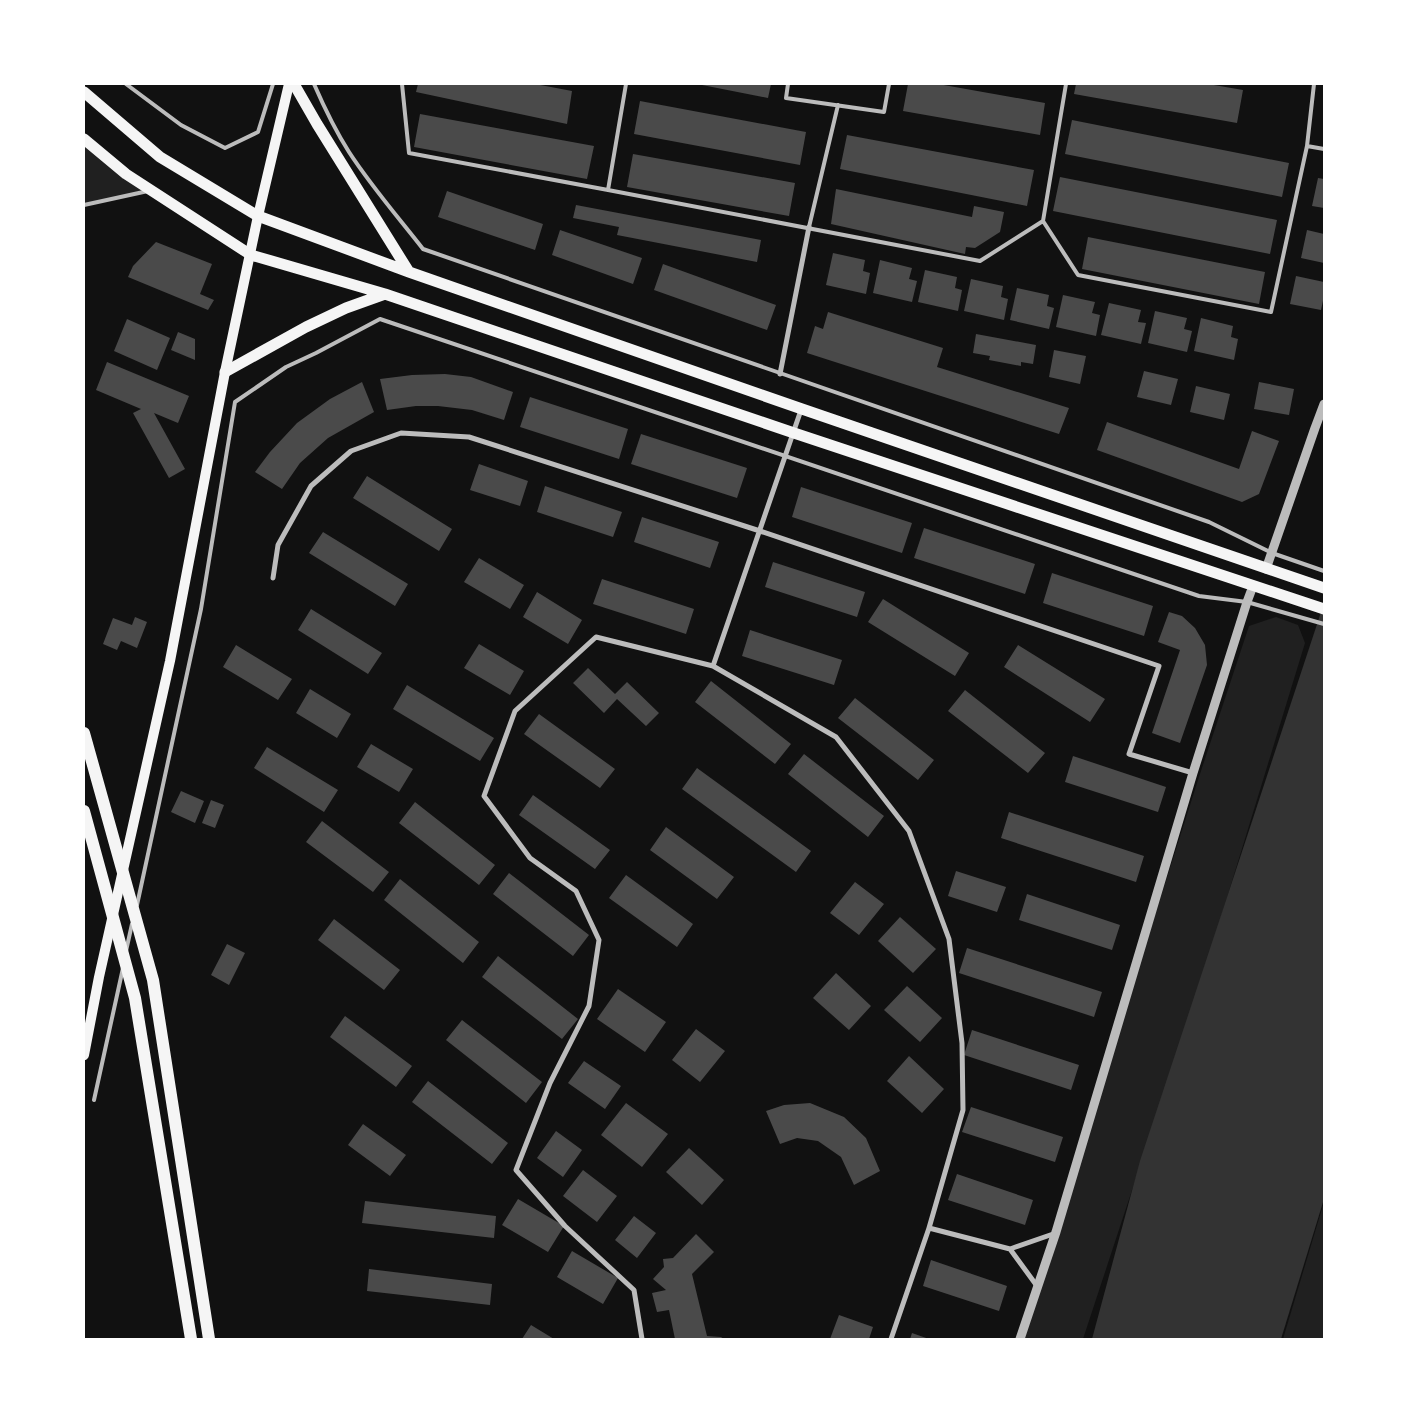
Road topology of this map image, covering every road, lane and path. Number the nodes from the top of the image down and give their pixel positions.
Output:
1 (126, 84) edge
2 (273, 84) edge
3 (289, 84) edge
4 (294, 84) edge
5 (314, 84) edge
6 (402, 84) edge
7 (626, 84) edge
8 (788, 84) edge
9 (889, 84) edge
10 (1066, 84) edge
11 (1314, 84) edge
12 (84, 92) edge
13 (838, 105) junction
14 (84, 139) edge
15 (1307, 146) junction
16 (1324, 148) edge
17 (153, 190) junction
18 (608, 190) junction
19 (84, 205) edge
20 (258, 216) junction
21 (1043, 221) junction
22 (809, 227) junction
23 (251, 255) junction
24 (409, 272) junction
25 (385, 294) junction
26 (225, 372) junction
27 (780, 374) junction
28 (1324, 404) edge
29 (802, 409) junction
30 (794, 433) junction
31 (785, 457) junction
32 (760, 531) junction
33 (1272, 553) junction
34 (1266, 569) junction
35 (1324, 571) edge
36 (273, 578) dead end
37 (1253, 586) junction
38 (1324, 588) edge
39 (1247, 602) junction
40 (1324, 609) edge
41 (1324, 624) edge
42 (713, 666) junction
43 (84, 733) edge
44 (1193, 773) junction
45 (84, 811) edge
46 (84, 1054) edge
47 (94, 1100) dead end
48 (929, 1228) junction
49 (1056, 1232) junction
50 (1010, 1249) junction
51 (1037, 1286) junction
52 (210, 1338) edge
53 (191, 1339) edge
54 (642, 1339) edge
55 (891, 1339) edge
56 (1020, 1339) edge

1 - 2 lane
3 - 20 main road
4 - 24 main road
5 - 27 lane
6 - 18 lane
7 - 18 lane
8 - 13 lane
9 - 13 lane
10 - 21 lane
11 - 15 lane
12 - 20 main road
13 - 22 lane
14 - 17 main road
15 - 16 lane
15 - 21 lane
17 - 19 lane
17 - 23 main road
18 - 22 lane
20 - 23 main road
20 - 24 main road
21 - 22 lane
22 - 27 street
23 - 25 main road
23 - 26 main road
24 - 29 main road
25 - 26 main road
25 - 30 main road
26 - 46 main road
27 - 33 lane
28 - 33 street
29 - 30 street
29 - 34 main road
30 - 31 street
30 - 37 main road
31 - 32 street
31 - 39 lane
31 - 47 lane
32 - 36 street
32 - 42 street
32 - 44 street
33 - 34 street
33 - 35 lane
34 - 38 main road
37 - 39 street
37 - 40 main road
39 - 41 lane
39 - 44 street
42 - 48 street
42 - 54 street
43 - 52 highway
44 - 49 street
45 - 53 highway
48 - 50 street
48 - 55 street
49 - 50 street
49 - 51 street
50 - 51 street
51 - 56 street

